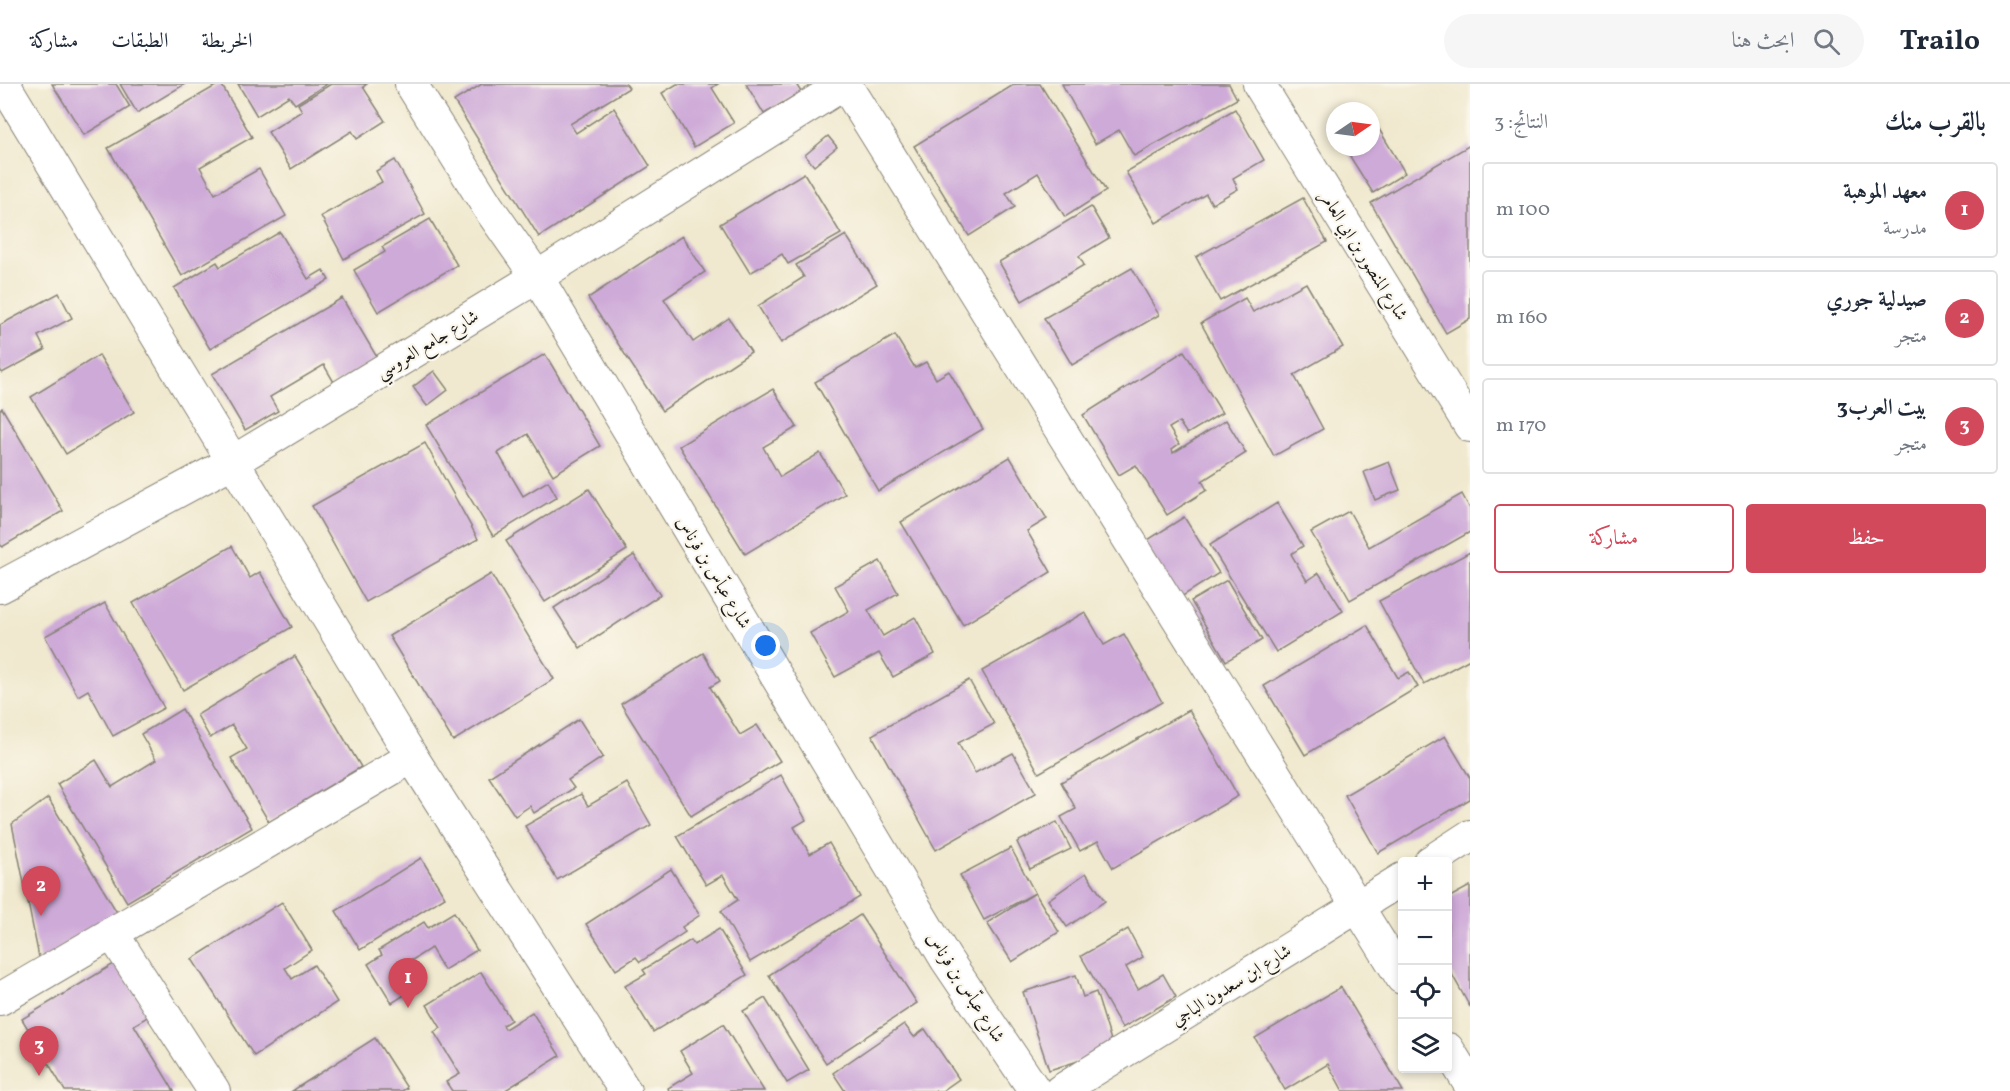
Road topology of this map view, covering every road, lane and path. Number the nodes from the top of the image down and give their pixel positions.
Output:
1 (411, 84) edge
2 (844, 84) edge
3 (1258, 84) edge
4 (6, 100) edge
5 (537, 277) junction
6 (1470, 426) edge
7 (234, 460) junction
8 (0, 587) edge
9 (412, 757) junction
10 (1470, 836) edge
11 (1436, 857) edge
12 (1398, 882) edge
13 (1358, 907) junction
14 (112, 933) junction
15 (1398, 972) edge
16 (0, 999) edge
17 (1452, 1056) edge
18 (1470, 1085) edge
19 (214, 1091) edge
20 (625, 1091) edge
21 (1035, 1091) edge
22 (1060, 1091) edge

1 - 5 street, شارع عباّس بن فرناس
2 - 5 street, شارع جامع العروسي
2 - 13 street
3 - 6 street, شارع المنصور بن ابي العامر
4 - 7 street
5 - 7 street, شارع جامع العروسي
5 - 21 street, شارع عباّس بن فرناس
7 - 8 street, شارع جامع العروسي
7 - 9 street
9 - 14 street
9 - 20 street
10 - 11 street
12 - 13 street, شارع ابن سعدون الباجي
13 - 15 street
13 - 22 street, شارع ابن سعدون الباجي
14 - 16 street
14 - 19 street
17 - 18 street

